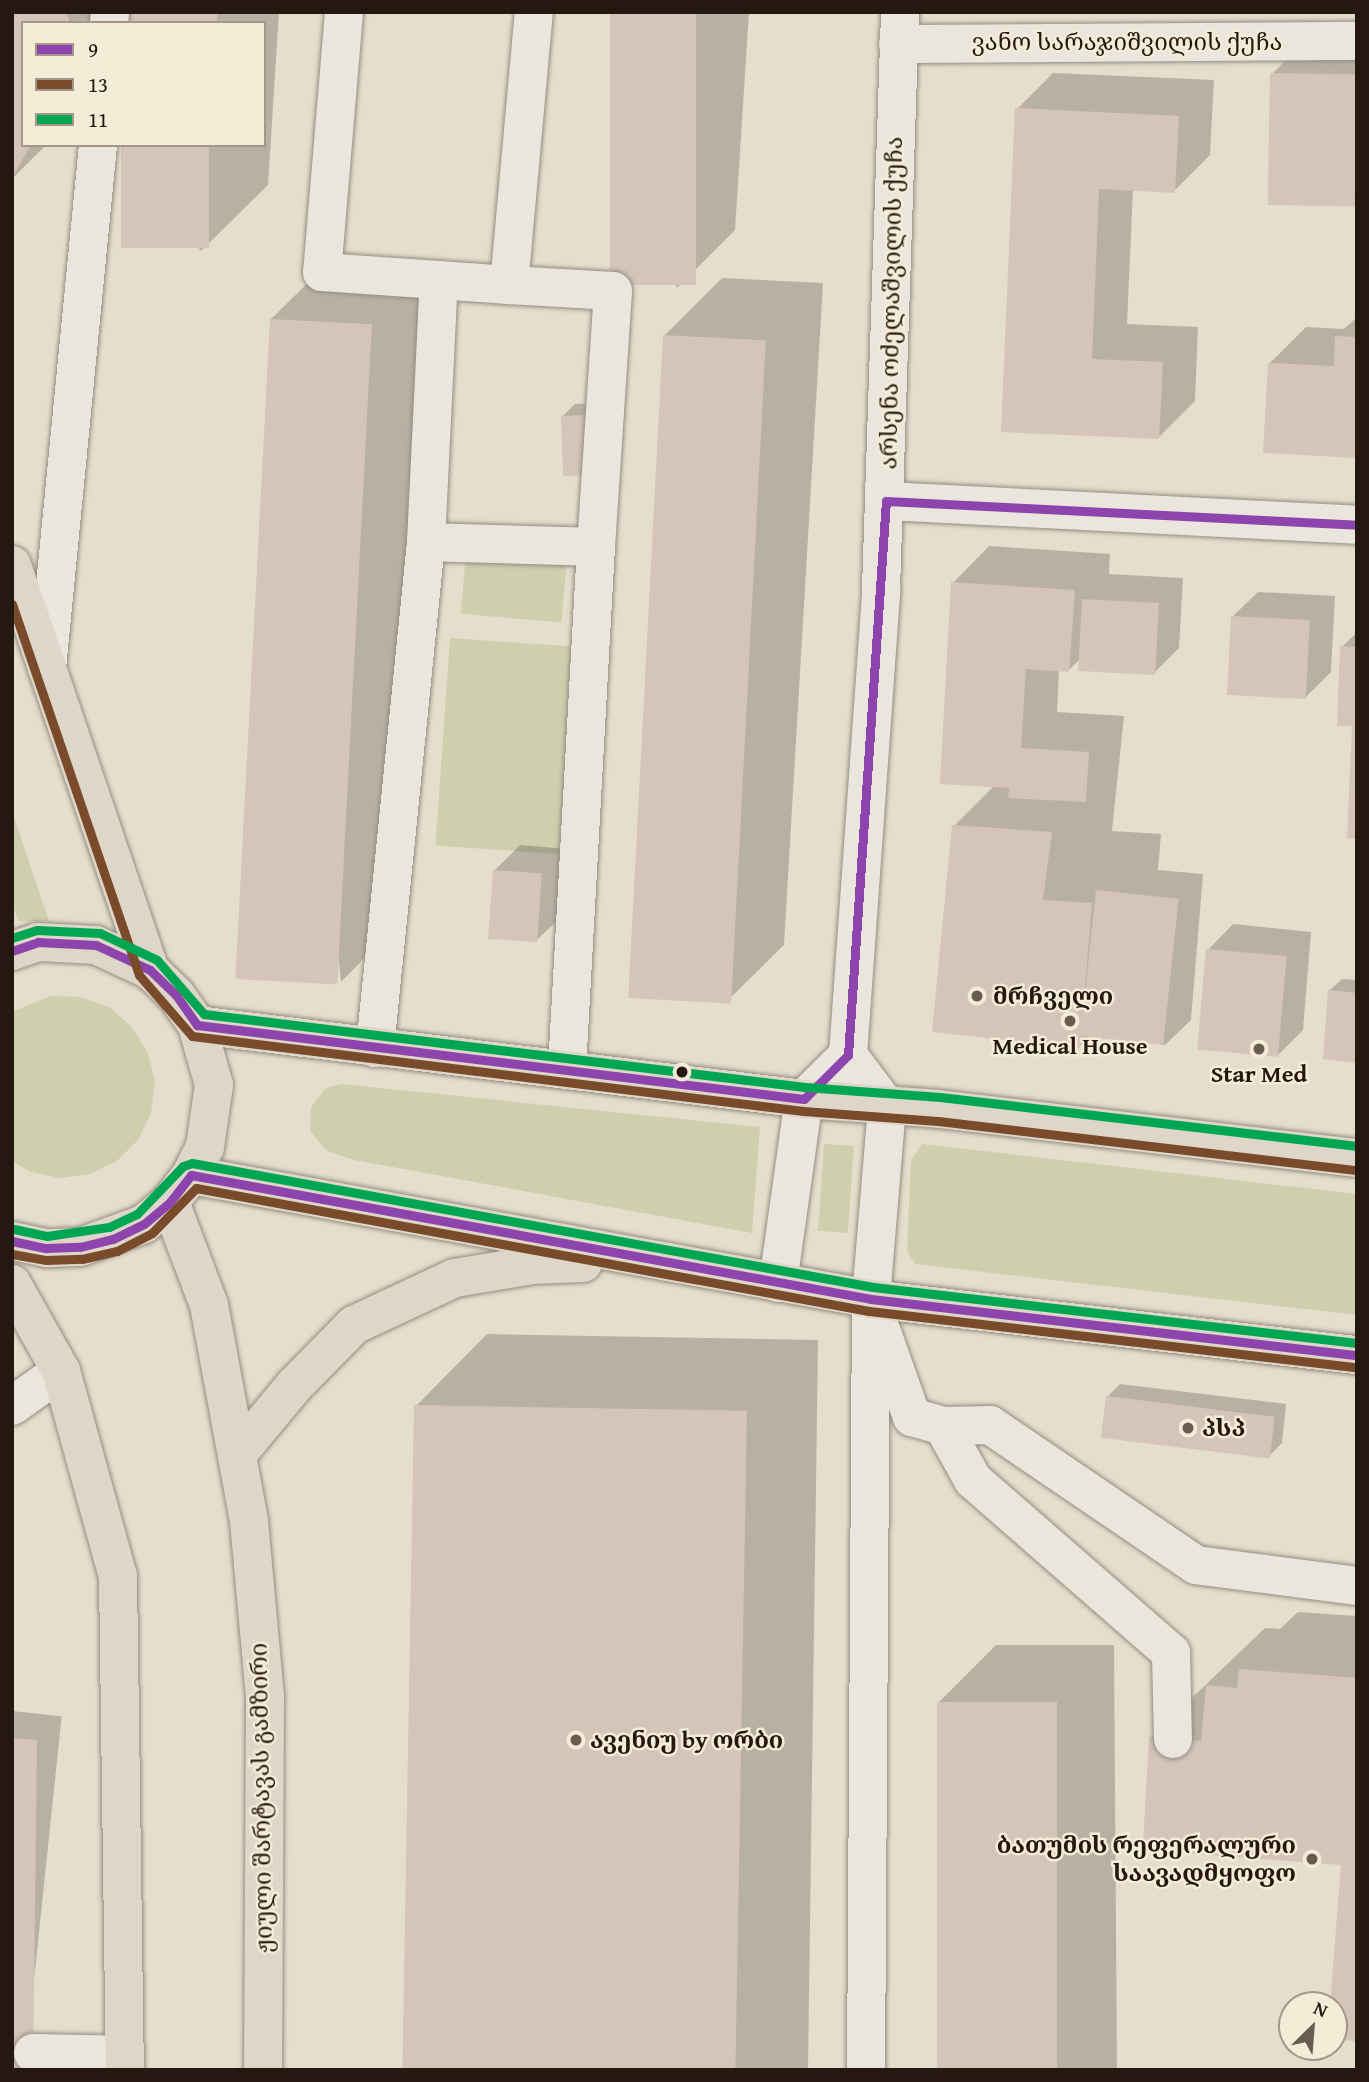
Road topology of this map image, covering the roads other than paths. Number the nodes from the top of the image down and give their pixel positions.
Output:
1 (344, 12) edge
2 (534, 12) edge
3 (899, 28) edge
4 (1357, 41) edge
5 (98, 147) edge
6 (439, 280) junction
7 (509, 285) junction
8 (886, 501) junction
9 (1357, 525) edge
10 (426, 542) junction
11 (596, 547) junction
12 (12, 565) edge
13 (47, 668) junction
14 (12, 951) edge
15 (150, 970) junction
16 (197, 1025) junction
17 (375, 1048) junction
18 (848, 1055) junction
19 (567, 1069) junction
20 (804, 1099) junction
21 (887, 1107) junction
22 (1357, 1158) edge
23 (181, 1189) junction
24 (12, 1241) edge
25 (654, 1261) junction
26 (778, 1283) junction
27 (12, 1284) edge
28 (871, 1299) junction
29 (1357, 1355) edge
30 (61, 1371) junction
31 (12, 1406) edge
32 (943, 1426) junction
33 (240, 1451) junction
34 (1357, 1586) edge
35 (1173, 1739) dead end
36 (33, 2053) dead end
37 (125, 2063) edge
38 (263, 2070) edge
39 (866, 2070) edge

1 - 6 street
2 - 7 street
3 - 4 street, ვანო სარაჯიშვილის ქუჩა
3 - 8 street, არსენა ოძელაშვილის ქუჩა
5 - 13 street
6 - 7 street
6 - 10 street
7 - 11 street
8 - 9 street
8 - 18 street, არსენა ოძელაშვილის ქუჩა
10 - 11 street
10 - 17 street
11 - 19 street
12 - 13 main road
13 - 15 main road
14 - 15 main road
15 - 16 main road
16 - 17 main road
16 - 23 main road
17 - 19 main road
18 - 20 street
18 - 21 street
19 - 20 main road
20 - 21 main road
20 - 26 street
21 - 22 main road
21 - 28 street
23 - 24 main road
23 - 25 main road
23 - 33 main road, ჟიული შარტავას გამზირი
25 - 26 main road
25 - 33 main road
26 - 28 main road
27 - 30 main road
28 - 29 main road
28 - 32 street
28 - 39 street
30 - 31 street
30 - 37 main road
32 - 34 street
32 - 35 street
33 - 38 main road, ჟიული შარტავას გამზირი
36 - 37 street

